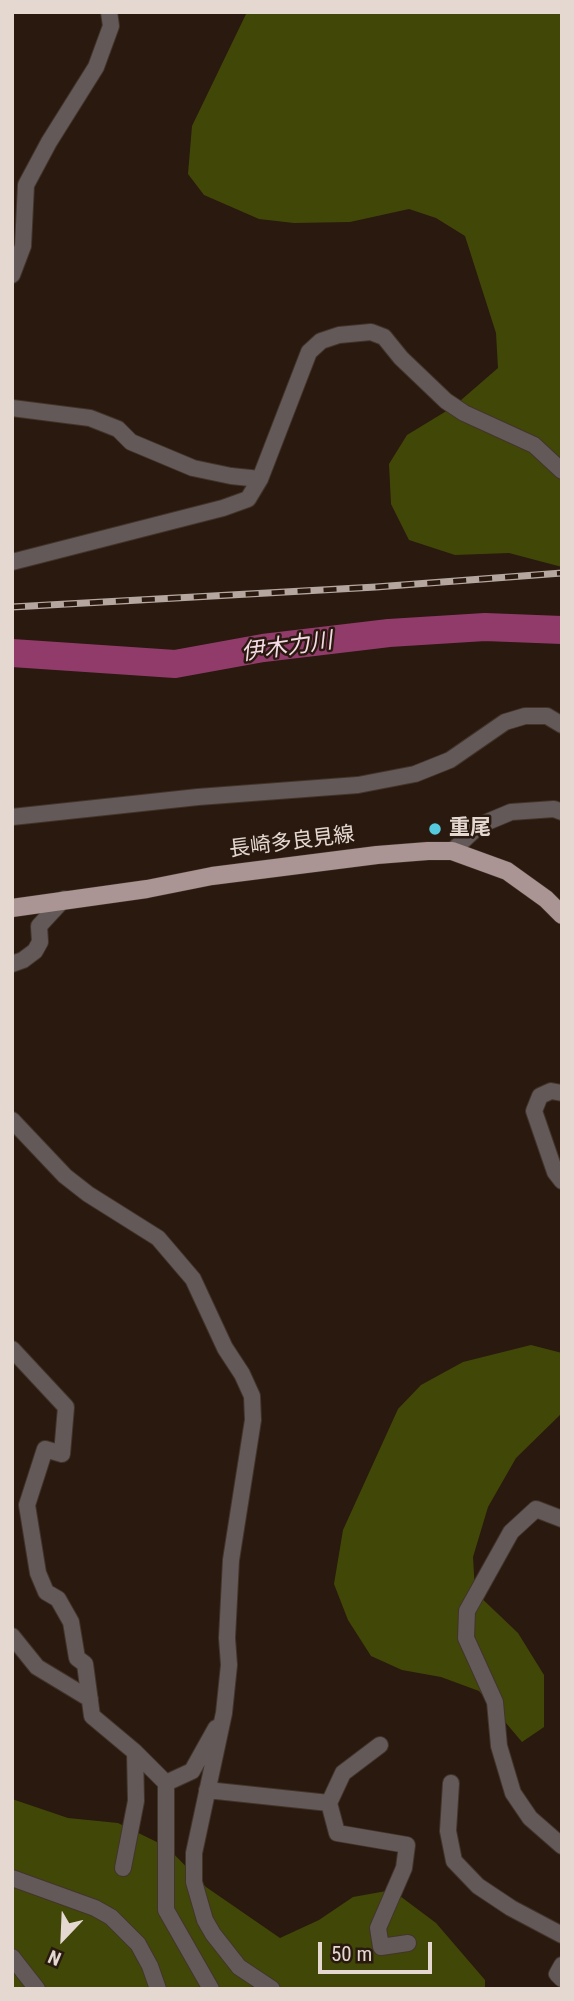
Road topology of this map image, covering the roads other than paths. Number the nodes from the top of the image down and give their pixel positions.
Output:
1 (109, 12) edge
2 (12, 275) edge
3 (12, 408) edge
4 (562, 471) edge
5 (260, 479) junction
6 (12, 562) edge
7 (562, 724) edge
8 (562, 812) edge
9 (12, 817) edge
10 (452, 851) junction
11 (64, 899) junction
12 (12, 908) edge
13 (562, 915) edge
14 (12, 964) edge
15 (562, 1093) edge
16 (12, 1121) edge
17 (562, 1181) edge
18 (12, 1349) edge
19 (562, 1518) edge
20 (12, 1636) edge
21 (90, 1699) junction
22 (224, 1713) junction
23 (380, 1745) dead end
24 (135, 1752) junction
25 (166, 1783) junction
26 (451, 1783) dead end
27 (207, 1790) junction
28 (329, 1803) junction
29 (562, 1846) edge
30 (123, 1868) dead end
31 (12, 1878) edge
32 (562, 1935) edge
33 (408, 1943) dead end
34 (12, 1957) edge
35 (562, 1965) edge
36 (562, 1979) edge
37 (37, 1989) edge
38 (158, 1989) edge
39 (211, 1989) edge
40 (272, 1989) edge

1 - 2 street
3 - 5 street
4 - 5 street
5 - 6 street
7 - 9 street
8 - 10 street
10 - 11 main road, 長崎多良見線
10 - 13 main road, 長崎多良見線
11 - 12 main road, 長崎多良見線
11 - 14 street
15 - 17 street
16 - 22 street
18 - 21 street
19 - 29 street
20 - 21 street
21 - 24 street
22 - 25 street
22 - 27 street
23 - 28 street
24 - 25 street
24 - 30 street
25 - 39 street
26 - 32 street
27 - 28 street
27 - 40 street
28 - 33 street
31 - 38 street
34 - 37 street
35 - 36 street

